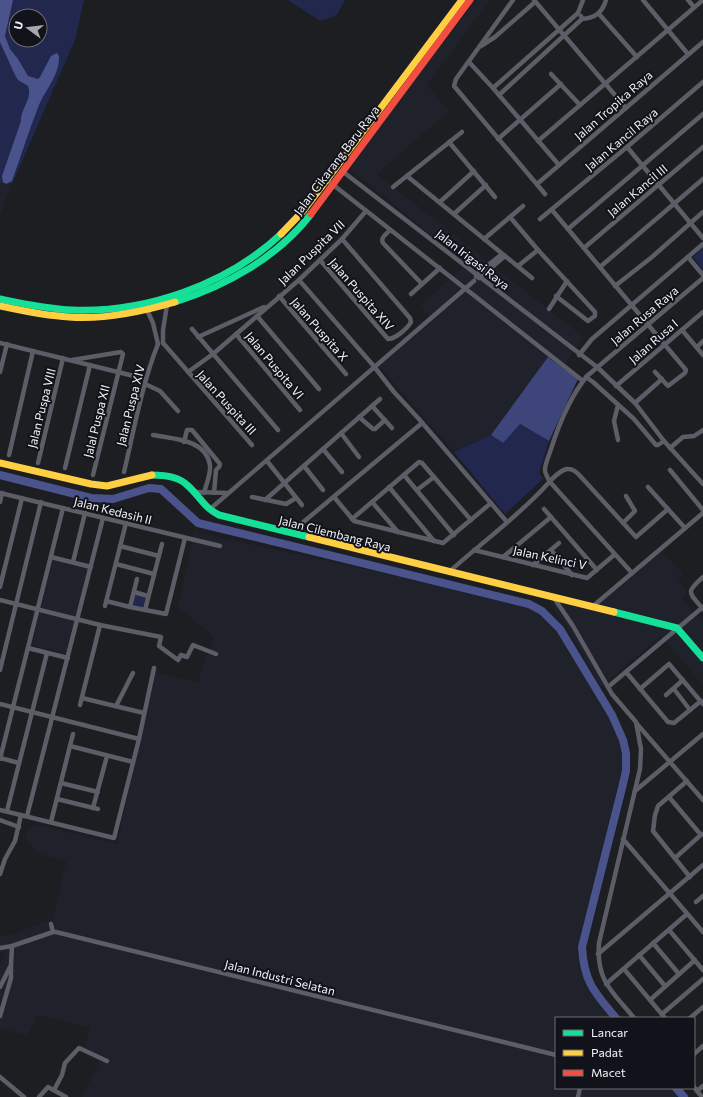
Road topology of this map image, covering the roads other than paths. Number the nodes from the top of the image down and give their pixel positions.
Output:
1 (462, 0) edge
2 (470, 0) edge
3 (513, 0) edge
4 (583, 0) edge
5 (606, 0) edge
6 (643, 0) edge
7 (688, 0) edge
8 (703, 0) edge
9 (534, 1) edge
10 (694, 7) junction
11 (578, 14) junction
12 (599, 14) junction
13 (582, 19) junction
14 (559, 30) junction
15 (668, 30) junction
16 (564, 35) junction
17 (703, 42) edge
18 (480, 47) junction
19 (688, 54) junction
20 (637, 57) junction
21 (469, 62) junction
22 (551, 74) dead end
23 (703, 83) edge
24 (561, 84) junction
25 (605, 84) junction
26 (493, 88) junction
27 (499, 95) junction
28 (580, 105) junction
29 (626, 108) junction
30 (703, 114) edge
31 (520, 120) junction
32 (462, 132) dead end
33 (498, 139) junction
34 (538, 141) junction
35 (450, 142) junction
36 (627, 147) junction
37 (703, 147) edge
38 (559, 165) junction
39 (642, 166) junction
40 (339, 169) junction
41 (474, 171) junction
42 (407, 176) junction
43 (703, 179) edge
44 (330, 182) junction
45 (537, 184) junction
46 (486, 185) junction
47 (658, 185) junction
48 (393, 187) dead end
49 (320, 189) junction
50 (545, 194) dead end
51 (325, 195) junction
52 (495, 197) dead end
53 (440, 202) junction
54 (674, 204) junction
55 (523, 206) dead end
56 (552, 210) junction
57 (366, 211) junction
58 (703, 212) edge
59 (454, 214) junction
60 (510, 217) junction
61 (540, 219) dead end
62 (690, 223) junction
63 (568, 229) junction
64 (390, 230) junction
65 (703, 238) edge
66 (342, 239) junction
67 (484, 239) junction
68 (703, 244) edge
69 (584, 248) junction
70 (538, 250) junction
71 (504, 255) junction
72 (688, 258) junction
73 (320, 260) junction
74 (518, 266) junction
75 (600, 267) junction
76 (440, 268) junction
77 (478, 276) junction
78 (703, 277) edge
79 (532, 278) dead end
80 (299, 280) junction
81 (567, 281) junction
82 (422, 284) junction
83 (615, 286) junction
84 (466, 288) junction
85 (410, 294) dead end
86 (279, 296) junction
87 (556, 296) junction
88 (0, 299) edge
89 (167, 305) junction
90 (269, 305) junction
91 (632, 305) junction
92 (0, 306) edge
93 (549, 309) dead end
94 (147, 310) junction
95 (703, 312) edge
96 (257, 316) junction
97 (649, 325) junction
98 (192, 330) dead end
99 (682, 330) junction
100 (236, 334) junction
101 (198, 337) junction
102 (703, 341) edge
103 (0, 343) edge
104 (160, 343) junction
105 (7, 344) junction
106 (665, 344) junction
107 (697, 346) junction
108 (33, 351) junction
109 (213, 354) junction
110 (703, 354) edge
111 (579, 355) junction
112 (63, 358) junction
113 (72, 360) junction
114 (90, 365) junction
115 (375, 367) junction
116 (597, 367) junction
117 (0, 372) edge
118 (118, 372) junction
119 (188, 372) junction
120 (655, 372) dead end
121 (346, 374) dead end
122 (585, 378) junction
123 (662, 379) junction
124 (146, 381) junction
125 (616, 386) junction
126 (319, 389) dead end
127 (380, 399) dead end
128 (635, 403) junction
129 (618, 405) junction
130 (372, 406) junction
131 (300, 410) dead end
132 (178, 411) dead end
133 (359, 417) junction
134 (385, 420) junction
135 (422, 423) junction
136 (392, 428) dead end
137 (278, 430) dead end
138 (703, 430) edge
139 (341, 433) junction
140 (153, 436) dead end
141 (618, 440) dead end
142 (664, 441) junction
143 (184, 442) junction
144 (252, 445) dead end
145 (670, 448) junction
146 (323, 449) junction
147 (9, 455) dead end
148 (359, 457) dead end
149 (267, 461) junction
150 (0, 463) edge
151 (38, 463) dead end
152 (304, 466) junction
153 (65, 468) dead end
154 (210, 469) junction
155 (216, 470) junction
156 (670, 470) dead end
157 (124, 472) dead end
158 (342, 472) dead end
159 (93, 475) dead end
160 (404, 475) junction
161 (434, 477) junction
162 (550, 482) junction
163 (285, 483) junction
164 (703, 484) edge
165 (648, 486) dead end
166 (389, 487) junction
167 (323, 490) dead end
168 (417, 490) junction
169 (195, 492) junction
170 (1, 493) edge
171 (204, 493) junction
172 (214, 493) junction
173 (228, 494) junction
174 (626, 496) dead end
175 (252, 497) dead end
176 (334, 497) junction
177 (22, 498) junction
178 (296, 498) junction
179 (265, 500) junction
180 (0, 502) edge
181 (41, 502) junction
182 (372, 502) junction
183 (491, 503) junction
184 (302, 506) dead end
185 (63, 508) junction
186 (544, 509) dead end
187 (668, 509) junction
188 (209, 510) junction
189 (703, 510) edge
190 (85, 513) junction
191 (703, 513) edge
192 (550, 517) junction
193 (103, 518) junction
194 (352, 519) junction
195 (471, 520) junction
196 (507, 522) junction
197 (126, 523) junction
198 (623, 523) junction
199 (301, 524) dead end
200 (685, 528) junction
201 (398, 532) junction
202 (454, 535) junction
203 (185, 538) junction
204 (434, 541) junction
205 (559, 543) dead end
206 (162, 544) dead end
207 (120, 546) junction
208 (220, 546) dead end
209 (474, 550) junction
210 (551, 550) junction
211 (614, 555) junction
212 (159, 556) junction
213 (51, 557) junction
214 (504, 557) junction
215 (73, 562) junction
216 (116, 564) junction
217 (533, 565) junction
218 (91, 567) junction
219 (597, 570) junction
220 (449, 572) junction
221 (632, 573) junction
222 (154, 574) junction
223 (572, 575) junction
224 (703, 577) edge
225 (137, 579) dead end
226 (0, 587) edge
227 (134, 592) junction
228 (148, 596) junction
229 (554, 598) junction
230 (0, 600) edge
231 (106, 601) junction
232 (17, 604) junction
233 (105, 606) dead end
234 (130, 607) junction
235 (592, 607) junction
236 (703, 608) edge
237 (38, 609) junction
238 (145, 610) junction
239 (77, 619) junction
240 (100, 624) junction
241 (677, 628) junction
242 (28, 648) junction
243 (47, 653) junction
244 (216, 654) dead end
245 (68, 658) junction
246 (703, 658) edge
247 (154, 668) dead end
248 (0, 670) edge
249 (626, 672) junction
250 (133, 673) dead end
251 (683, 680) junction
252 (608, 687) junction
253 (640, 689) junction
254 (674, 689) junction
255 (666, 695) dead end
256 (82, 698) junction
257 (702, 703) edge
258 (0, 704) edge
259 (80, 705) dead end
260 (116, 706) junction
261 (13, 707) junction
262 (690, 710) junction
263 (32, 712) junction
264 (144, 713) junction
265 (53, 717) junction
266 (636, 722) junction
267 (73, 734) dead end
268 (703, 734) edge
269 (139, 739) junction
270 (70, 746) junction
271 (107, 756) junction
272 (0, 758) edge
273 (133, 762) junction
274 (670, 762) junction
275 (19, 763) junction
276 (687, 781) junction
277 (61, 782) junction
278 (635, 791) junction
279 (98, 792) junction
280 (669, 797) junction
281 (57, 799) junction
282 (703, 800) edge
283 (0, 810) edge
284 (7, 811) junction
285 (21, 815) junction
286 (27, 816) junction
287 (0, 820) edge
288 (51, 822) junction
289 (19, 828) junction
290 (702, 834) edge
291 (623, 839) junction
292 (675, 858) junction
293 (703, 865) edge
294 (0, 874) edge
295 (690, 877) junction
296 (670, 894) junction
297 (703, 896) edge
298 (696, 902) dead end
299 (687, 914) junction
300 (51, 924) dead end
301 (669, 930) junction
302 (53, 932) junction
303 (703, 932) edge
304 (653, 943) junction
305 (12, 946) junction
306 (0, 948) edge
307 (598, 954) junction
308 (639, 955) junction
309 (695, 960) junction
310 (11, 965) junction
311 (624, 969) junction
312 (703, 970) edge
313 (679, 974) junction
314 (703, 979) edge
315 (606, 984) junction
316 (665, 986) junction
317 (0, 987) edge
318 (650, 1000) junction
319 (703, 1007) edge
320 (0, 1016) edge
321 (664, 1016) edge
322 (633, 1017) edge
323 (691, 1017) edge
324 (703, 1046) edge
325 (695, 1053) edge
326 (555, 1055) edge
327 (107, 1061) dead end
328 (0, 1077) edge
329 (703, 1086) edge
330 (695, 1089) edge
331 (54, 1090) junction
332 (24, 1097) edge
333 (39, 1097) edge
334 (66, 1097) edge
335 (702, 1097) edge

1 - 40 main road, Jalan Cikarang Baru Raya
2 - 40 main road, Jalan Cikarang Baru Raya
3 - 18 street
4 - 11 street
5 - 12 street
6 - 15 street
7 - 10 street
8 - 10 street
9 - 14 street
9 - 18 street
10 - 15 street
11 - 13 street
11 - 14 street
12 - 13 street
12 - 20 street
13 - 16 street
14 - 16 street
14 - 26 street
15 - 19 street
15 - 20 street
16 - 25 street
16 - 27 street
17 - 19 street, Jalan Tropika Raya
18 - 21 street
19 - 29 street, Jalan Tropika Raya
20 - 25 street
21 - 26 street
21 - 33 street
22 - 24 street
23 - 36 street, Jalan Kancil Raya
24 - 28 street
24 - 31 street
25 - 28 street
25 - 29 street
26 - 27 street
27 - 31 street
28 - 34 street
29 - 38 street, Jalan Tropika Raya
30 - 39 street
31 - 33 street
31 - 34 street
32 - 35 street
33 - 45 street
34 - 38 street
35 - 41 street
35 - 42 street
36 - 39 street
36 - 56 street, Jalan Kancil Raya
37 - 47 street, Jalan Kancil III
38 - 45 street, Jalan Tropika Raya
39 - 47 street
39 - 63 street
40 - 44 main road, Jalan Cikarang Baru Raya
40 - 77 street, Jalan Irigasi Raya
41 - 46 street
41 - 53 street
42 - 48 street
42 - 53 street
43 - 54 street
44 - 49 main road, Jalan Cikarang Baru Raya
44 - 51 main road, Jalan Cikarang Baru Raya
44 - 57 street
45 - 50 street
46 - 52 street
46 - 59 street
47 - 54 street
47 - 69 street, Jalan Kancil III
49 - 51 main road
49 - 88 main road, Jalan Cikarang Baru Raya
51 - 89 main road, Jalan Cikarang Baru Raya
53 - 59 street
54 - 62 street
54 - 75 street
55 - 60 street
56 - 61 street, Jalan Kancil Raya
56 - 63 street
57 - 64 street
57 - 66 street, Jalan Puspita VII
58 - 62 street
59 - 67 street
60 - 67 street
60 - 70 street
62 - 65 street
62 - 83 street
63 - 69 street
64 - 76 street
64 - 82 street
66 - 73 street, Jalan Puspita VII
66 - 73 street, Jalan Puspita XIV
67 - 71 street
68 - 72 street
69 - 75 street
70 - 74 street
70 - 81 street
71 - 74 street
71 - 77 street
72 - 78 street
72 - 91 street
73 - 80 street, Jalan Puspita VII
74 - 79 street
75 - 83 street
76 - 82 street
76 - 84 street
77 - 84 street
77 - 111 street, Jalan Irigasi Raya
78 - 97 street, Jalan Rusa Raya
80 - 86 street, Jalan Puspita VII
80 - 115 street
81 - 87 street
81 - 87 street
82 - 85 street
83 - 91 street
84 - 115 street
84 - 122 street
86 - 90 street, Jalan Puspita VII
86 - 121 street, Jalan Puspita X
87 - 93 street
89 - 94 main road, Jalan Cikarang Baru Raya
89 - 104 street
90 - 96 street, Jalan Puspita VII
90 - 101 street, Jalan Puspita VII
91 - 97 street
91 - 111 street
92 - 94 main road, Jalan Cikarang Baru Raya
94 - 104 street
95 - 99 street, Jalan Rusa I
96 - 100 street, Jalan Puspita VII
96 - 126 street
97 - 106 street
97 - 116 street, Jalan Rusa Raya
98 - 101 street
99 - 106 street, Jalan Rusa I
99 - 107 street
100 - 109 street, Jalan Puspita VII
100 - 131 street, Jalan Puspita VI
101 - 109 street
102 - 107 street
103 - 105 street
104 - 119 street, Jalan Puspita III
104 - 124 street, Jalan Puspa XIV
105 - 108 street
105 - 117 street
106 - 123 street
106 - 125 street, Jalan Rusa I
107 - 110 street
108 - 112 street
108 - 147 street
109 - 119 street, Jalan Puspita VII
109 - 137 street
111 - 116 street, Jalan Irigasi Raya
112 - 113 street
112 - 151 street, Jalan Puspa VIII
113 - 114 street
113 - 118 street, Jalal Puspa XII
114 - 118 street
114 - 153 street
115 - 135 street
115 - 149 street
116 - 122 street, Jalan Rusa Raya
116 - 125 street, Jalan Irigasi Raya
118 - 124 street
118 - 159 street, Jalal Puspa XII
119 - 144 street, Jalan Puspita III
120 - 123 street
122 - 129 street
122 - 162 street, Jalan Rusa Raya
123 - 128 street
124 - 132 street
124 - 157 street, Jalan Puspa XIV
125 - 128 street, Jalan Irigasi Raya
127 - 130 street
128 - 142 street, Jalan Irigasi Raya
129 - 141 street
129 - 142 street
130 - 133 street
130 - 134 street
133 - 134 street
133 - 139 street
134 - 136 street
135 - 176 street
135 - 183 street
138 - 145 street
139 - 146 street
139 - 148 street
140 - 143 street
142 - 145 street, Jalan Irigasi Raya
143 - 154 street
143 - 155 street
145 - 164 street, Jalan Irigasi Raya
146 - 152 street
146 - 158 street
149 - 163 street
149 - 173 street
150 - 169 main road, Jalan Cilembang Raya
152 - 163 street
152 - 167 street
154 - 155 street
154 - 171 street
155 - 172 street
156 - 189 street
160 - 161 street
160 - 166 street
160 - 168 street
161 - 168 street
161 - 195 street
162 - 196 street
162 - 198 street
162 - 211 street
163 - 178 street
163 - 179 street
165 - 187 street
166 - 182 street
166 - 204 street
168 - 202 street
169 - 171 street
169 - 188 main road, Jalan Cilembang Raya
170 - 177 street, Jalan Kedasih II
170 - 180 street
171 - 172 street
172 - 173 street
173 - 188 street
174 - 198 street
175 - 179 street
176 - 194 street
176 - 199 street
177 - 181 street, Jalan Kedasih II
177 - 226 street
178 - 179 street
178 - 184 street
181 - 185 street, Jalan Kedasih II
181 - 232 street
182 - 194 street
182 - 201 street
183 - 195 street
183 - 196 street
185 - 190 street, Jalan Kedasih II
185 - 213 street
186 - 192 street
187 - 198 street
187 - 200 street
188 - 220 main road, Jalan Cilembang Raya
190 - 193 street, Jalan Kedasih II
190 - 215 street
191 - 200 street
192 - 214 street
192 - 219 street
193 - 197 street, Jalan Kedasih II
193 - 218 street
194 - 201 street
195 - 202 street
196 - 209 street
197 - 203 street, Jalan Kedasih II
197 - 207 street
200 - 221 street
201 - 204 street
202 - 204 street
203 - 208 street, Jalan Kedasih II
203 - 238 street
205 - 210 street
206 - 212 street
207 - 212 street
207 - 216 street
209 - 214 street, Jalan Kelinci V
209 - 220 street
210 - 217 street
210 - 223 street
211 - 219 street, Jalan Kelinci V
211 - 221 street
212 - 222 street
213 - 215 street
213 - 237 street
214 - 217 street, Jalan Kelinci V
215 - 218 street
216 - 222 street
216 - 231 street
217 - 223 street, Jalan Kelinci V
218 - 239 street
219 - 223 street, Jalan Kelinci V
220 - 229 main road, Jalan Cilembang Raya
221 - 235 street
222 - 228 street
224 - 236 street
225 - 227 street
227 - 228 street
227 - 234 street
228 - 238 street
229 - 235 main road, Jalan Cilembang Raya
229 - 252 street
230 - 232 street
231 - 233 street
231 - 234 street
232 - 237 street
232 - 248 street
234 - 238 street
235 - 241 main road, Jalan Cilembang Raya
236 - 241 street
237 - 239 street
237 - 242 street
239 - 240 street
239 - 245 street
240 - 244 street
240 - 256 street
241 - 246 main road
241 - 249 street
242 - 243 street
242 - 261 street
243 - 245 street
243 - 263 street
245 - 265 street
247 - 264 street
249 - 252 street
249 - 253 street
250 - 260 street
251 - 253 street
251 - 254 street
251 - 257 street
252 - 266 street
253 - 262 street
254 - 255 street
254 - 262 street
256 - 259 street
256 - 260 street
257 - 262 street
258 - 261 street
260 - 264 street
261 - 263 street
261 - 272 street
263 - 265 street
263 - 275 street
264 - 269 street
265 - 269 street
265 - 286 street
266 - 274 street
266 - 278 street
267 - 270 street
268 - 274 street
269 - 273 street
270 - 271 street
270 - 277 street
271 - 273 street
271 - 279 street
272 - 275 street
273 - 288 street
274 - 276 street
274 - 278 street
275 - 284 street
276 - 280 street
276 - 282 street
277 - 279 street
277 - 281 street
278 - 291 street
279 - 281 street
280 - 290 street
280 - 292 street
281 - 288 street
283 - 284 street
284 - 285 street
285 - 286 street
285 - 289 street
286 - 288 street
287 - 289 street
289 - 294 street
290 - 292 street
291 - 296 street
291 - 307 street
292 - 295 street
293 - 295 street
295 - 296 street
296 - 299 street
296 - 307 street
297 - 298 street
299 - 301 street
299 - 303 street
300 - 302 street
301 - 304 street
301 - 309 street
302 - 305 street
302 - 326 street, Jalan Industri Selatan
304 - 308 street
304 - 313 street
305 - 306 street
305 - 310 street
307 - 315 street
308 - 311 street
308 - 316 street
309 - 312 street
309 - 313 street
310 - 317 street
310 - 320 street
311 - 315 street
311 - 318 street
313 - 316 street
314 - 321 street
315 - 322 street
316 - 318 street
318 - 321 street
319 - 323 street
324 - 325 street
327 - 331 street
328 - 332 street
329 - 330 street
330 - 335 street
331 - 333 street
331 - 334 street

